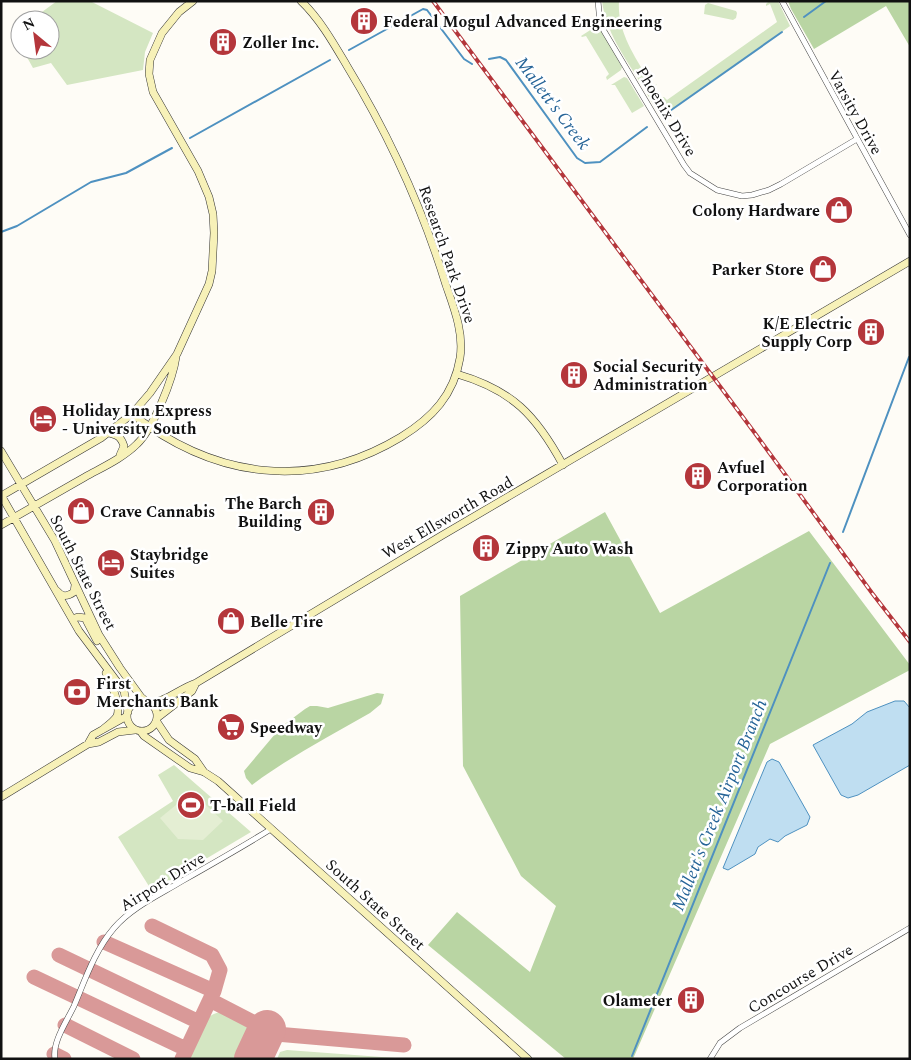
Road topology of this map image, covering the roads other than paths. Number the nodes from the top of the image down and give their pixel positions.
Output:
1 (193, 1) edge
2 (301, 1) edge
3 (598, 1) edge
4 (782, 1) edge
5 (857, 139) junction
6 (910, 235) edge
7 (910, 260) edge
8 (177, 354) junction
9 (457, 374) junction
10 (132, 414) junction
11 (150, 428) junction
12 (109, 433) junction
13 (1, 452) edge
14 (118, 458) junction
15 (563, 465) junction
16 (21, 484) junction
17 (1, 495) edge
18 (34, 506) junction
19 (14, 517) junction
20 (1, 524) edge
21 (75, 584) junction
22 (55, 589) junction
23 (72, 619) junction
24 (88, 644) junction
25 (105, 645) junction
26 (98, 657) junction
27 (117, 664) junction
28 (196, 684) junction
29 (149, 703) junction
30 (128, 714) junction
31 (157, 720) junction
32 (102, 730) junction
33 (138, 731) junction
34 (88, 744) junction
35 (204, 772) junction
36 (1, 797) edge
37 (271, 829) junction
38 (910, 928) edge
39 (55, 1059) edge
40 (528, 1059) edge
41 (710, 1059) edge

1 - 8 main road
2 - 9 main road, Research Park Drive
3 - 5 street, Phoenix Drive
4 - 5 street, Varsity Drive
5 - 6 street, Varsity Drive
7 - 15 main road, West Ellsworth Road
8 - 10 main road
8 - 11 main road
9 - 11 main road, Research Park Drive
9 - 15 main road
10 - 11 main road, Research Park Drive
10 - 12 main road
11 - 14 main road
12 - 14 main road
12 - 16 main road
13 - 16 main road, South State Street
14 - 18 main road
15 - 28 main road, West Ellsworth Road
16 - 17 main road
16 - 18 main road, South State Street
17 - 19 main road, South State Street
18 - 19 main road
18 - 21 main road, South State Street
19 - 20 main road
19 - 22 main road, South State Street
21 - 22 main road
21 - 25 main road, South State Street
22 - 23 main road, South State Street
23 - 24 main road, South State Street
23 - 25 main road
24 - 26 main road, South State Street
24 - 27 main road
25 - 27 main road, South State Street
26 - 30 main road, South State Street
26 - 32 main road
27 - 29 main road, South State Street
28 - 29 main road, West Ellsworth Road
28 - 31 main road, West Ellsworth Road
29 - 30 main road
29 - 31 main road
30 - 32 main road
30 - 33 main road
31 - 33 main road
31 - 35 main road, South State Street
32 - 34 main road
33 - 34 main road
33 - 35 main road, South State Street
34 - 36 main road
35 - 37 main road, South State Street
37 - 39 street, Airport Drive
37 - 40 main road, South State Street
38 - 41 street, Concourse Drive

